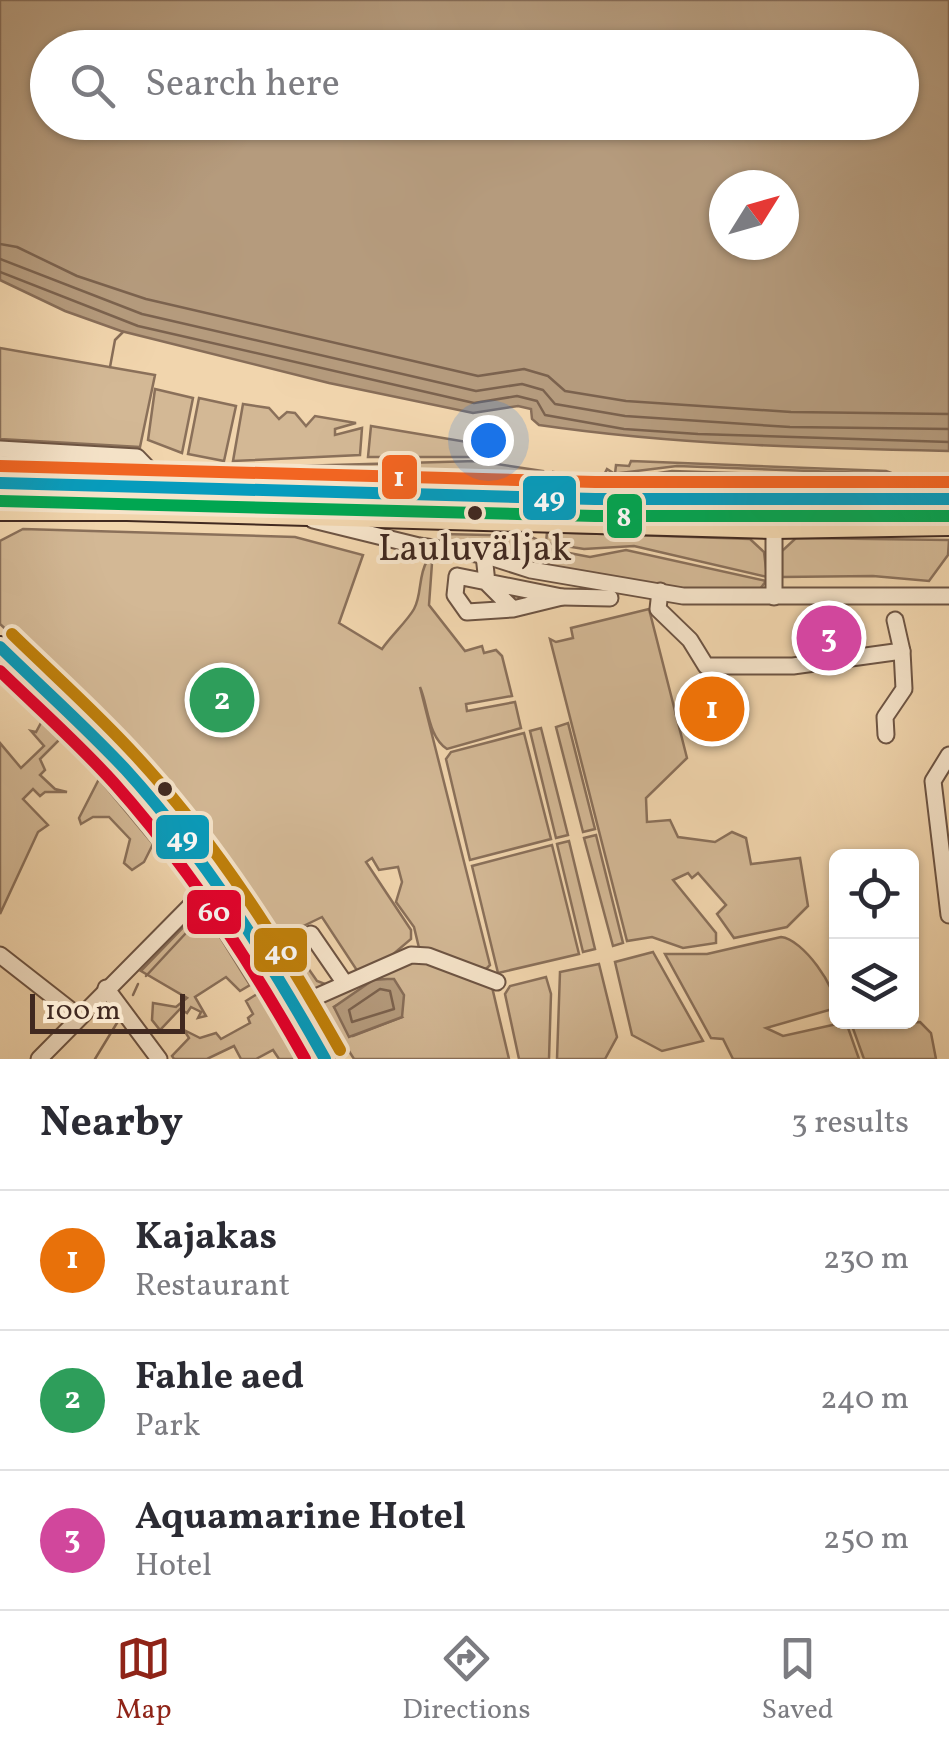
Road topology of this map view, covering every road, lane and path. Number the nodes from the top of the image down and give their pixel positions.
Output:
1 (0, 449) edge
2 (0, 483) edge
3 (162, 484) junction
4 (526, 495) junction
5 (595, 499) junction
6 (949, 499) edge
7 (0, 510) edge
8 (127, 510) junction
9 (299, 517) junction
10 (494, 521) junction
11 (567, 523) junction
12 (949, 526) edge
13 (774, 528) junction
14 (484, 554) junction
15 (487, 582) junction
16 (660, 590) junction
17 (774, 596) junction
18 (948, 596) edge
19 (562, 597) junction
20 (610, 598) dead end
21 (512, 609) junction
22 (949, 615) edge
23 (895, 620) dead end
24 (0, 648) edge
25 (902, 652) junction
26 (0, 663) edge
27 (886, 735) dead end
28 (949, 755) edge
29 (945, 847) edge
30 (209, 886) junction
31 (949, 915) edge
32 (311, 934) dead end
33 (0, 954) edge
34 (344, 982) junction
35 (497, 982) dead end
36 (106, 988) junction
37 (290, 1008) junction
38 (78, 1016) junction
39 (39, 1059) edge
40 (159, 1059) edge
41 (312, 1059) edge
42 (325, 1059) edge

1 - 3 street
2 - 3 main road
3 - 4 main road
3 - 8 main road
4 - 5 main road
4 - 10 main road
5 - 6 main road
5 - 11 main road
7 - 8 main road
8 - 9 main road
9 - 10 main road
9 - 14 street
10 - 11 main road
11 - 13 main road
12 - 13 main road
13 - 17 street
14 - 15 street
14 - 16 street
15 - 19 street
15 - 21 street
15 - 21 street
16 - 17 street
16 - 25 street
17 - 18 street
18 - 22 street
19 - 20 street
19 - 21 street
23 - 25 street
24 - 30 main road
25 - 27 street
26 - 30 main road
28 - 29 street
29 - 31 street
30 - 36 street
30 - 37 main road
32 - 34 street
33 - 38 street
34 - 35 street
34 - 37 street
36 - 38 street
36 - 40 street
37 - 41 main road
37 - 42 main road
38 - 39 street

